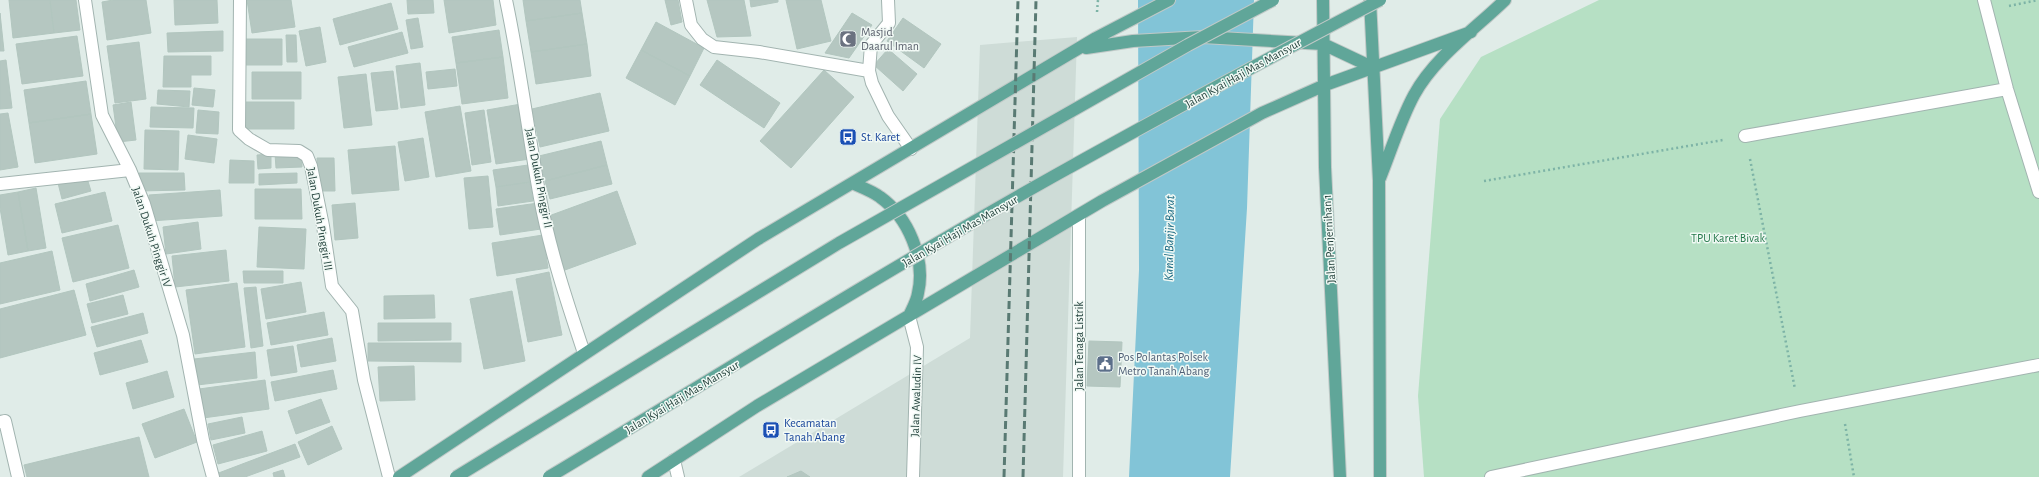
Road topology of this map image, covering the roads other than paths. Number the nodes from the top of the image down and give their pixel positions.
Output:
1 (85, 0) edge
2 (240, 0) edge
3 (506, 0) edge
4 (686, 0) edge
5 (888, 0) edge
6 (1169, 0) edge
7 (1273, 0) edge
8 (1322, 0) edge
9 (1370, 0) edge
10 (1380, 0) edge
11 (1505, 0) edge
12 (1986, 6) edge
13 (1471, 32) junction
14 (1323, 44) junction
15 (1079, 49) junction
16 (1374, 68) junction
17 (868, 71) junction
18 (1325, 85) junction
19 (2007, 88) junction
20 (1745, 136) road end
21 (911, 148) junction
22 (130, 170) junction
23 (1379, 181) junction
24 (852, 183) junction
25 (0, 184) edge
26 (2039, 192) edge
27 (1079, 215) junction
28 (909, 316) junction
29 (584, 353) junction
30 (2039, 365) edge
31 (0, 422) edge
32 (674, 460) junction
33 (18, 477) edge
34 (213, 477) edge
35 (389, 477) edge
36 (399, 477) edge
37 (456, 477) edge
38 (549, 477) edge
39 (648, 477) edge
40 (678, 477) edge
41 (913, 477) edge
42 (1079, 477) edge
43 (1340, 477) edge
44 (1380, 477) edge
45 (1491, 477) edge

1 - 22 street, Jalan Dukuh Pinggir IV
2 - 35 street, Jalan Dukuh Pinggir III
3 - 29 street, Jalan Dukuh Pinggir II
4 - 17 street
5 - 17 street
6 - 15 main road
7 - 37 main road, bridge
8 - 14 main road, Jalan Penjernihan 1
9 - 16 main road
10 - 38 main road, Jalan Kyai Haji Mas Mansyur, bridge
11 - 13 main road
12 - 19 street
13 - 16 main road
13 - 23 main road
14 - 15 main road, bridge
14 - 16 main road
14 - 18 main road, Jalan Penjernihan 1
15 - 21 main road
16 - 18 main road
16 - 23 main road
17 - 21 street
18 - 27 main road
18 - 43 main road, Jalan Penjernihan 1
19 - 20 street
19 - 26 street
21 - 24 main road
22 - 25 street
22 - 34 street, Jalan Dukuh Pinggir IV
23 - 44 main road
24 - 28 main road
24 - 29 main road
27 - 28 main road
27 - 42 street, Jalan Tenaga Listrik
28 - 32 main road
28 - 41 street, Jalan Awaludin IV
29 - 36 main road
30 - 45 street
31 - 33 street
32 - 39 main road
32 - 40 street

